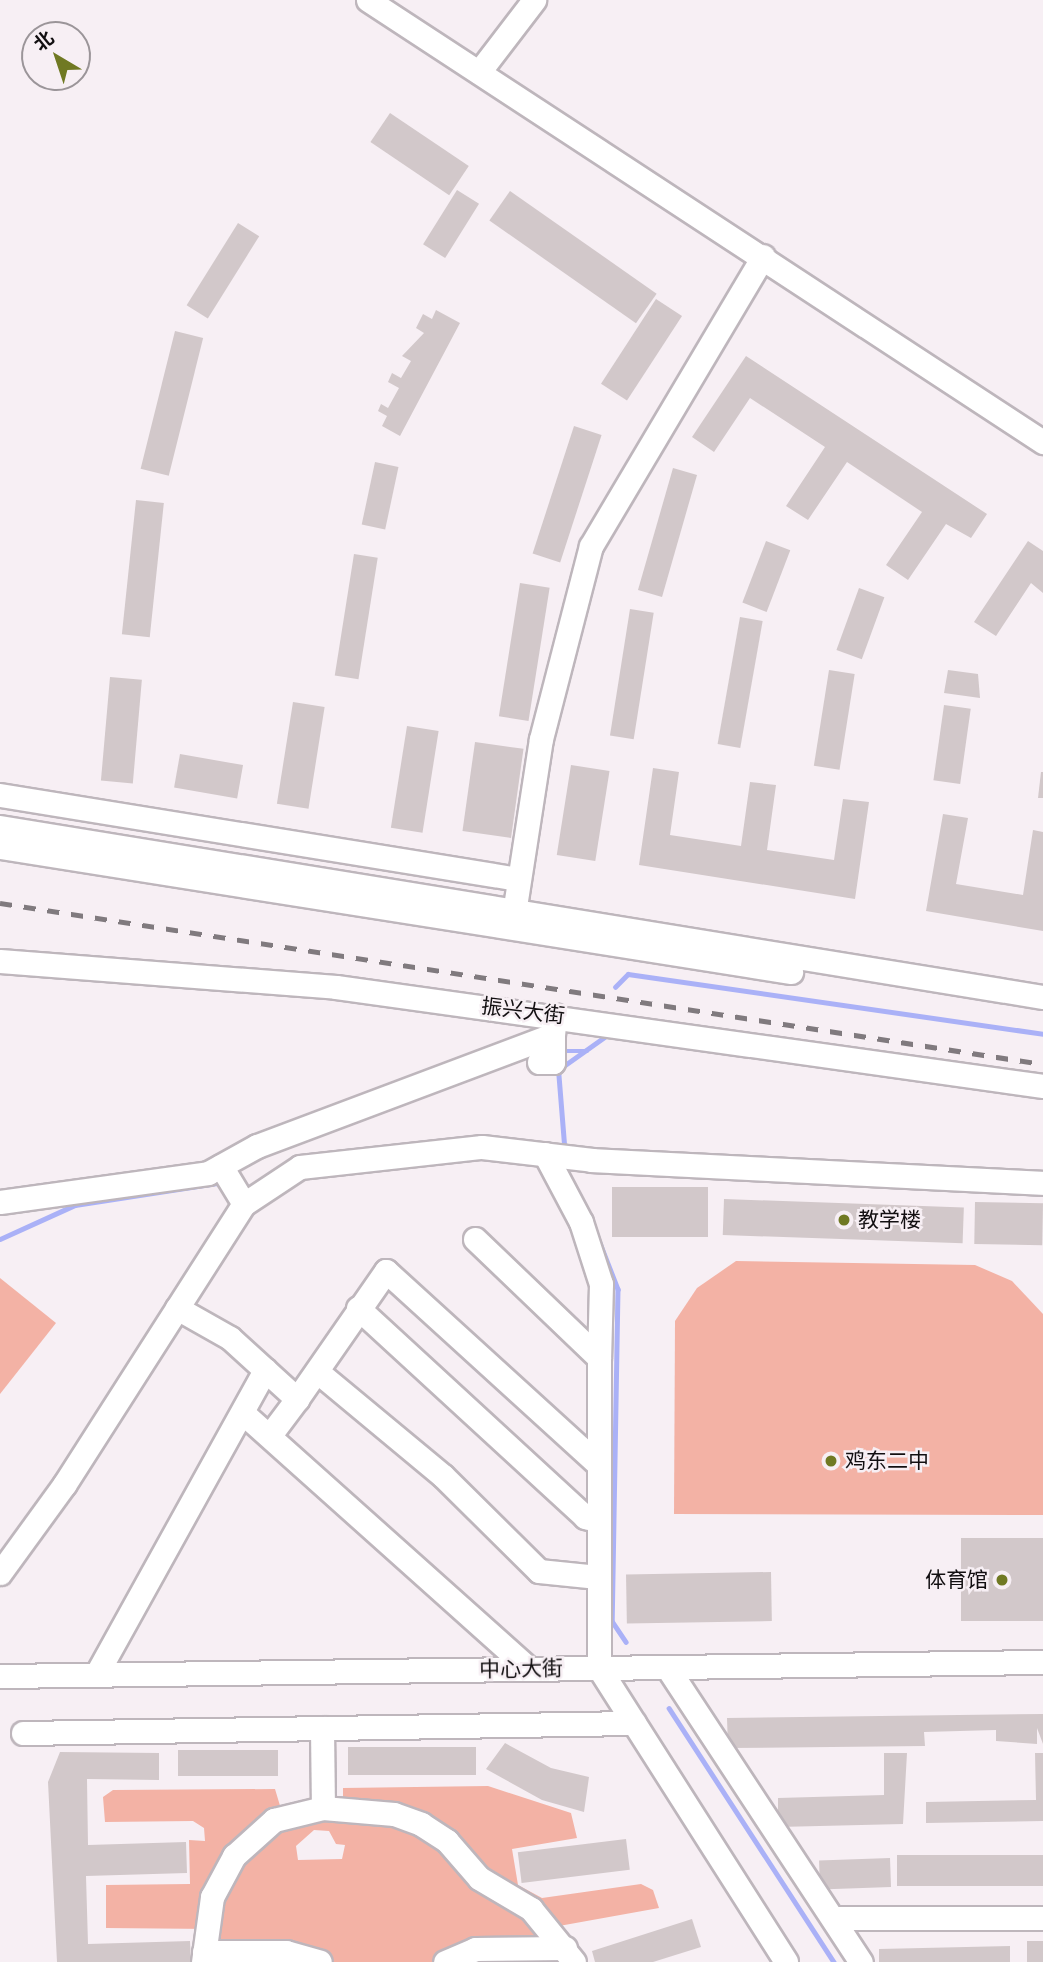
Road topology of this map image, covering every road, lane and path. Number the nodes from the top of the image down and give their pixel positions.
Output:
1 (368, 0) edge
2 (534, 0) edge
3 (479, 72) junction
4 (764, 256) junction
5 (1043, 442) edge
6 (0, 795) edge
7 (0, 827) edge
8 (0, 847) edge
9 (519, 879) junction
10 (512, 929) junction
11 (0, 961) edge
12 (1043, 997) edge
13 (1043, 1012) edge
14 (554, 1025) junction
15 (539, 1062) dead end
16 (1043, 1086) edge
17 (545, 1154) junction
18 (221, 1166) junction
19 (1043, 1183) edge
20 (0, 1202) edge
21 (244, 1204) junction
22 (475, 1239) dead end
23 (177, 1308) junction
24 (358, 1308) junction
25 (599, 1358) junction
26 (265, 1370) junction
27 (319, 1373) junction
28 (297, 1399) junction
29 (244, 1414) junction
30 (270, 1435) junction
31 (596, 1462) junction
32 (597, 1520) junction
33 (0, 1573) edge
34 (598, 1577) junction
35 (1043, 1662) edge
36 (667, 1667) junction
37 (599, 1668) junction
38 (529, 1669) junction
39 (96, 1675) junction
40 (0, 1676) edge
41 (634, 1723) junction
42 (322, 1728) junction
43 (23, 1733) dead end
44 (323, 1808) junction
45 (1043, 1918) edge
46 (833, 1919) junction
47 (569, 1955) edge
48 (203, 1957) edge
49 (778, 1959) edge
50 (320, 1962) edge
51 (445, 1962) edge
52 (861, 1962) edge

1 - 3 street
2 - 3 street
3 - 4 street
4 - 5 street
4 - 9 street
6 - 9 street
7 - 12 street
8 - 10 street
9 - 10 street
10 - 13 street
11 - 14 street, 振兴大街
14 - 15 street
14 - 16 street, 振兴大街
14 - 18 street
17 - 19 street
17 - 21 street
17 - 25 street
18 - 20 street
18 - 21 street
21 - 23 street
22 - 25 street
23 - 26 street
23 - 33 street
24 - 27 street
24 - 31 street
24 - 32 street
25 - 31 street
26 - 28 street
26 - 29 street
27 - 28 street
27 - 34 street
28 - 30 street
29 - 30 street
29 - 39 street
30 - 38 street
31 - 32 street
32 - 34 street
34 - 37 street
35 - 36 street, 中心大街
36 - 37 street, 中心大街
36 - 46 street
37 - 38 street, 中心大街
37 - 41 street
38 - 39 street, 中心大街
39 - 40 street, 中心大街
41 - 42 street
41 - 49 street
42 - 43 street
42 - 44 street
44 - 47 street
44 - 48 street
45 - 46 street
46 - 52 street
47 - 51 street
48 - 50 street

